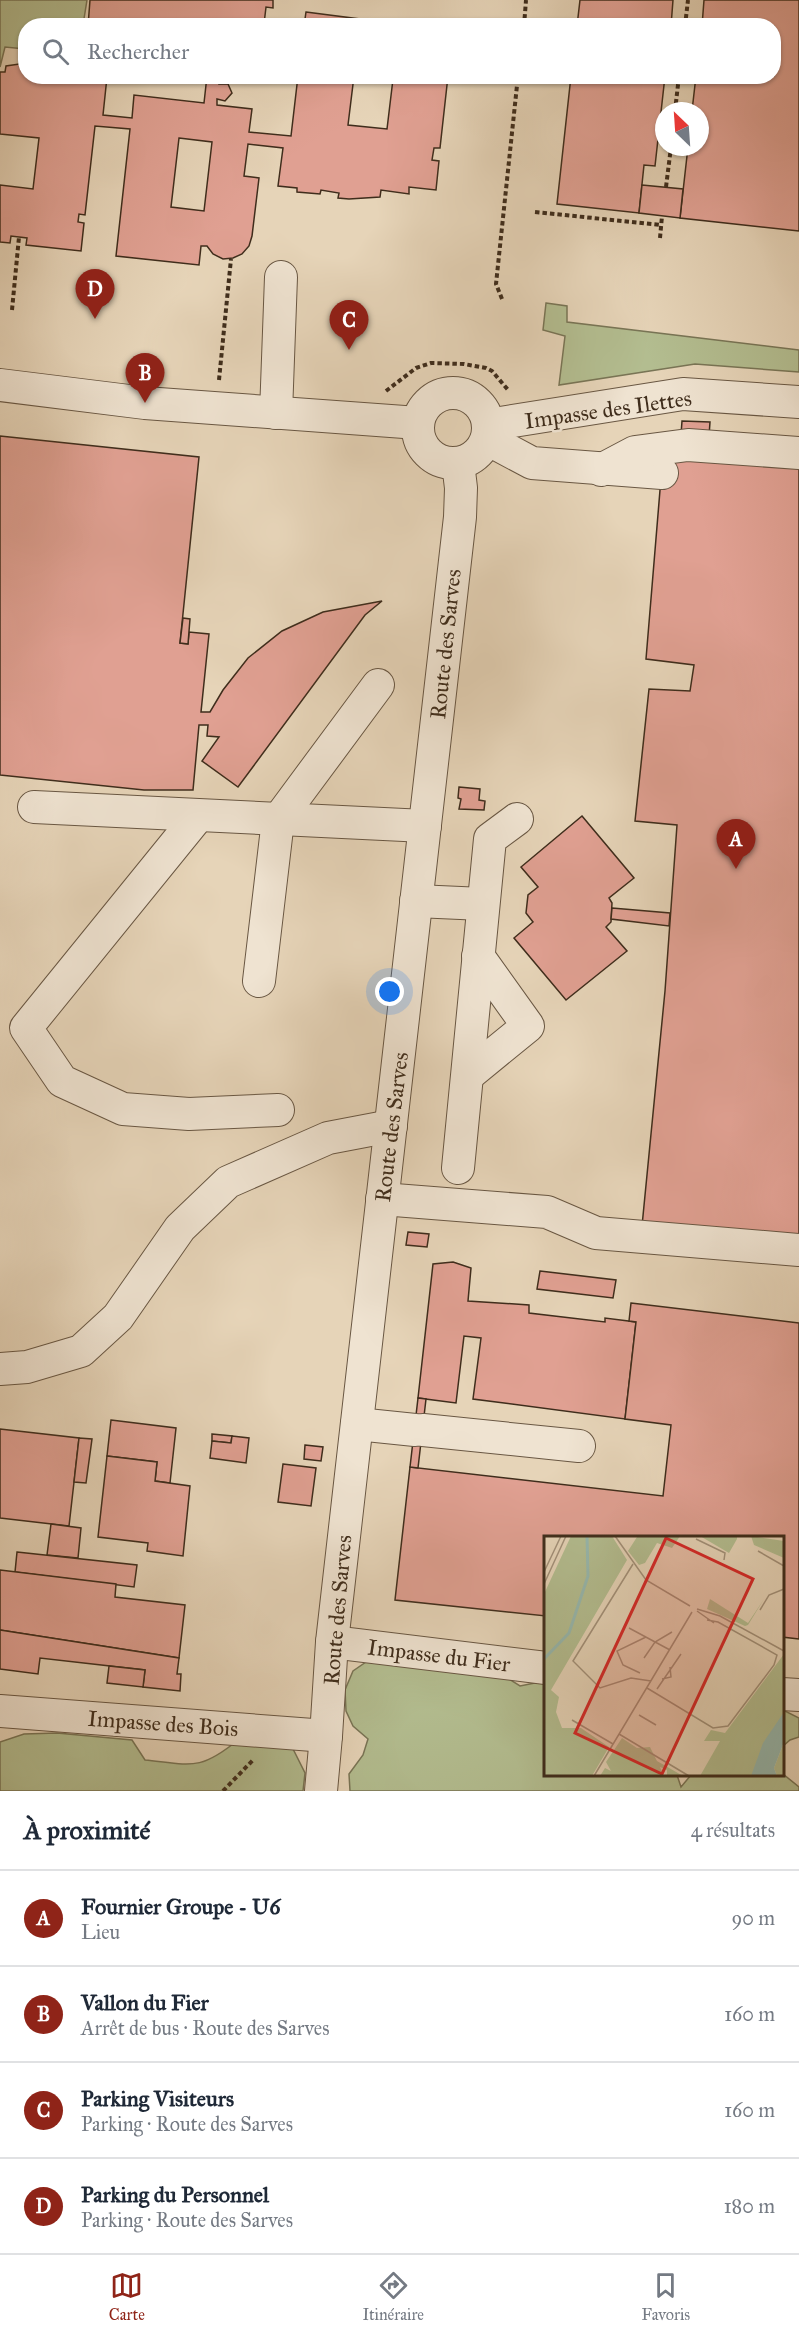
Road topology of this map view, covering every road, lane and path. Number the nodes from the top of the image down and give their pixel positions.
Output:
1 (526, 0) edge
2 (688, 0) edge
3 (525, 18) edge
4 (686, 18) edge
5 (517, 84) edge
6 (678, 84) edge
7 (676, 102) edge
8 (670, 156) edge
9 (666, 188) dead end
10 (535, 212) dead end
11 (663, 216) dead end
12 (662, 225) junction
13 (19, 237) dead end
14 (660, 238) dead end
15 (231, 259) dead end
16 (280, 277) dead end
17 (502, 299) dead end
18 (12, 310) dead end
19 (0, 385) edge
20 (383, 393) dead end
21 (799, 402) edge
22 (216, 408) junction
23 (276, 413) junction
24 (534, 419) junction
25 (418, 423) junction
26 (487, 432) junction
27 (799, 453) edge
28 (458, 463) junction
29 (601, 470) junction
30 (662, 473) dead end
31 (378, 685) dead end
32 (34, 807) dead end
33 (198, 816) junction
34 (517, 819) dead end
35 (278, 820) junction
36 (425, 826) junction
37 (416, 901) junction
38 (483, 904) junction
39 (478, 956) junction
40 (259, 981) dead end
41 (468, 1076) junction
42 (278, 1110) dead end
43 (391, 1126) junction
44 (458, 1168) dead end
45 (382, 1199) junction
46 (799, 1250) edge
47 (0, 1369) edge
48 (357, 1424) junction
49 (579, 1446) dead end
50 (332, 1642) junction
51 (544, 1668) edge
52 (784, 1694) edge
53 (799, 1695) edge
54 (0, 1711) edge
55 (327, 1736) junction
56 (321, 1791) edge

1 - 3 path
2 - 4 path
5 - 17 path
6 - 7 path
8 - 9 path
10 - 12 path
11 - 12 path
12 - 14 path
13 - 18 path
15 - 22 path
16 - 23 street
19 - 22 street
20 - 24 path
21 - 24 street, Impasse des Ilettes
22 - 23 street
23 - 25 street
24 - 26 street, Impasse des Ilettes
25 - 26 street
25 - 28 street
26 - 28 street
26 - 29 street
27 - 29 street
28 - 36 street, Route des Sarves
29 - 30 street
31 - 35 street
32 - 33 street
33 - 35 street
33 - 42 street
34 - 38 street
35 - 36 street
35 - 40 street
36 - 37 street, Route des Sarves
37 - 38 street
37 - 43 street, Route des Sarves
38 - 39 street
39 - 41 street
39 - 41 street
41 - 44 street
43 - 45 street, Route des Sarves
43 - 47 street
45 - 46 street
45 - 48 street, Route des Sarves
48 - 49 street
48 - 50 street, Route des Sarves
50 - 51 street, Impasse du Fier
50 - 55 street, Route des Sarves
52 - 53 street
54 - 55 street, Impasse des Bois
55 - 56 street, Route des Sarves

